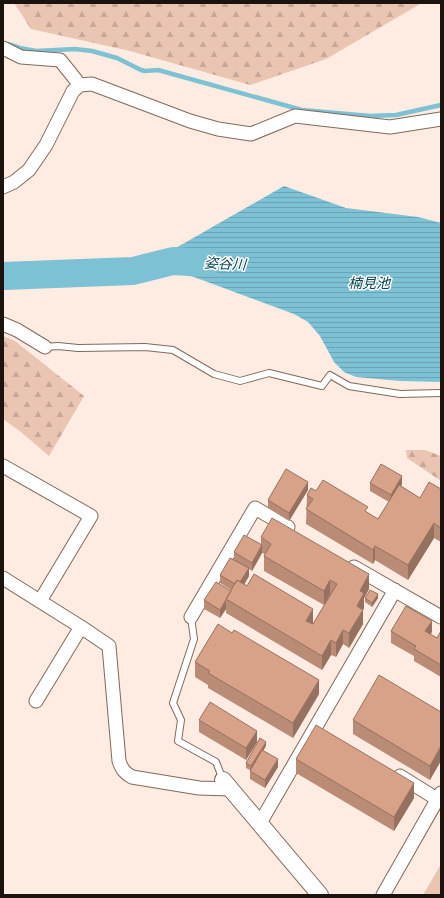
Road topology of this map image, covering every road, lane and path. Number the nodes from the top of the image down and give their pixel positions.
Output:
1 (3, 48) edge
2 (80, 85) junction
3 (441, 119) edge
4 (3, 187) edge
5 (3, 324) edge
6 (45, 347) joint
7 (441, 393) edge
8 (3, 466) edge
9 (295, 532) edge
10 (342, 559) edge
11 (3, 578) edge
12 (395, 590) junction
13 (40, 601) junction
14 (191, 617) joint
15 (441, 617) edge
16 (81, 626) junction
17 (36, 701) dead end
18 (316, 726) junction
19 (330, 734) edge
20 (390, 770) edge
21 (227, 784) junction
22 (439, 796) edge
23 (260, 823) junction
24 (320, 895) edge
25 (383, 895) edge

1 - 2 street
2 - 3 street
2 - 4 street
5 - 6 street
6 - 7 lane
8 - 13 street
9 - 14 street
10 - 12 street
11 - 13 street
12 - 15 street
12 - 18 street
13 - 16 street
14 - 21 lane
16 - 17 street
16 - 21 street
18 - 19 street
18 - 23 street
20 - 22 street
21 - 23 street
22 - 25 street
23 - 24 street

